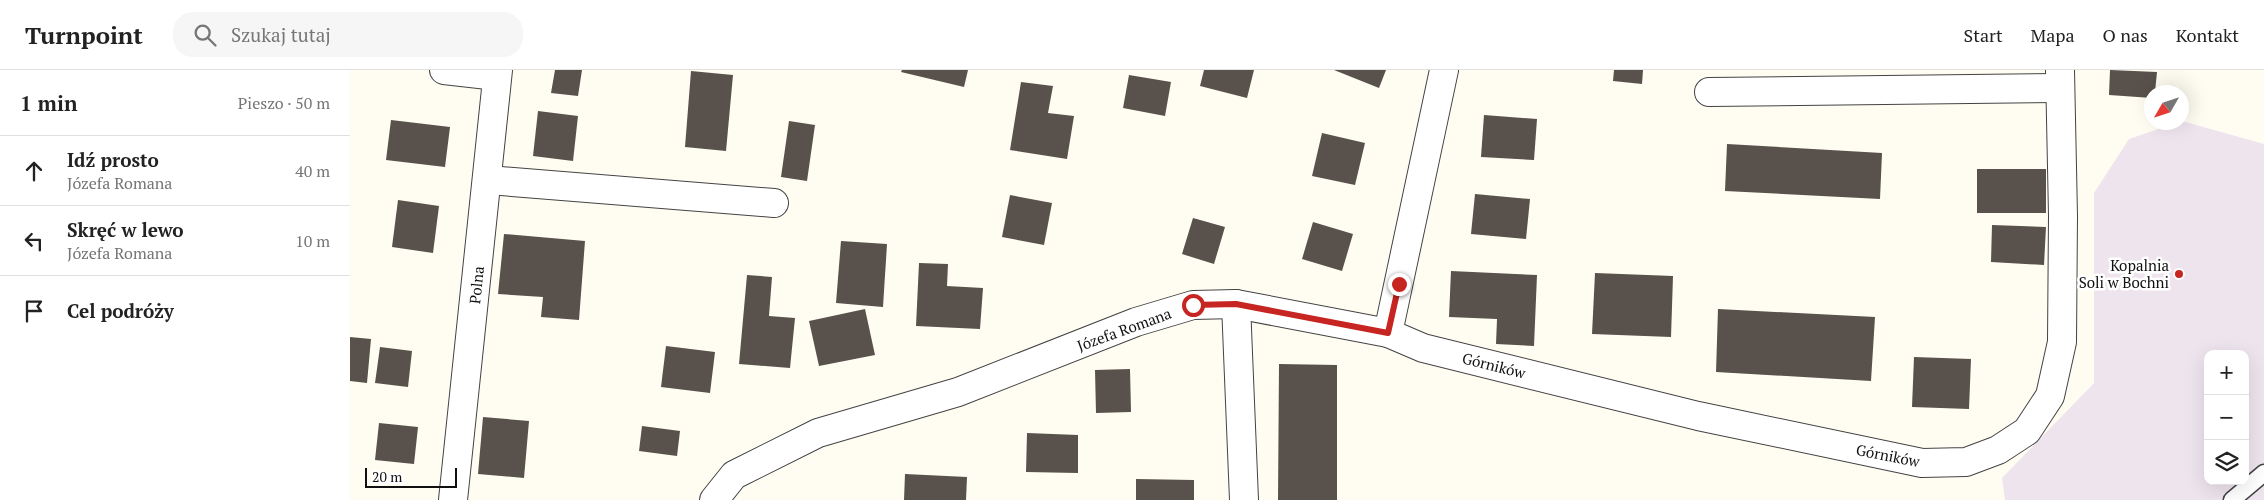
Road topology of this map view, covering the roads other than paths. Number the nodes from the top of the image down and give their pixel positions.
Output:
1 (444, 70) edge
2 (1444, 70) edge
3 (498, 73) edge
4 (2060, 79) edge
5 (1708, 92) dead end
6 (488, 180) junction
7 (774, 203) dead end
8 (1236, 304) junction
9 (1388, 333) junction
10 (2264, 473) edge
11 (454, 500) edge
12 (714, 500) edge
13 (1244, 500) edge
14 (2232, 500) edge

1 - 3 street
2 - 9 street
3 - 6 street, Polna
4 - 5 street
4 - 9 street, Górników
6 - 7 street
6 - 11 street, Polna
8 - 9 street, Józefa Romana
8 - 12 street, Józefa Romana
8 - 13 street
10 - 14 lane

